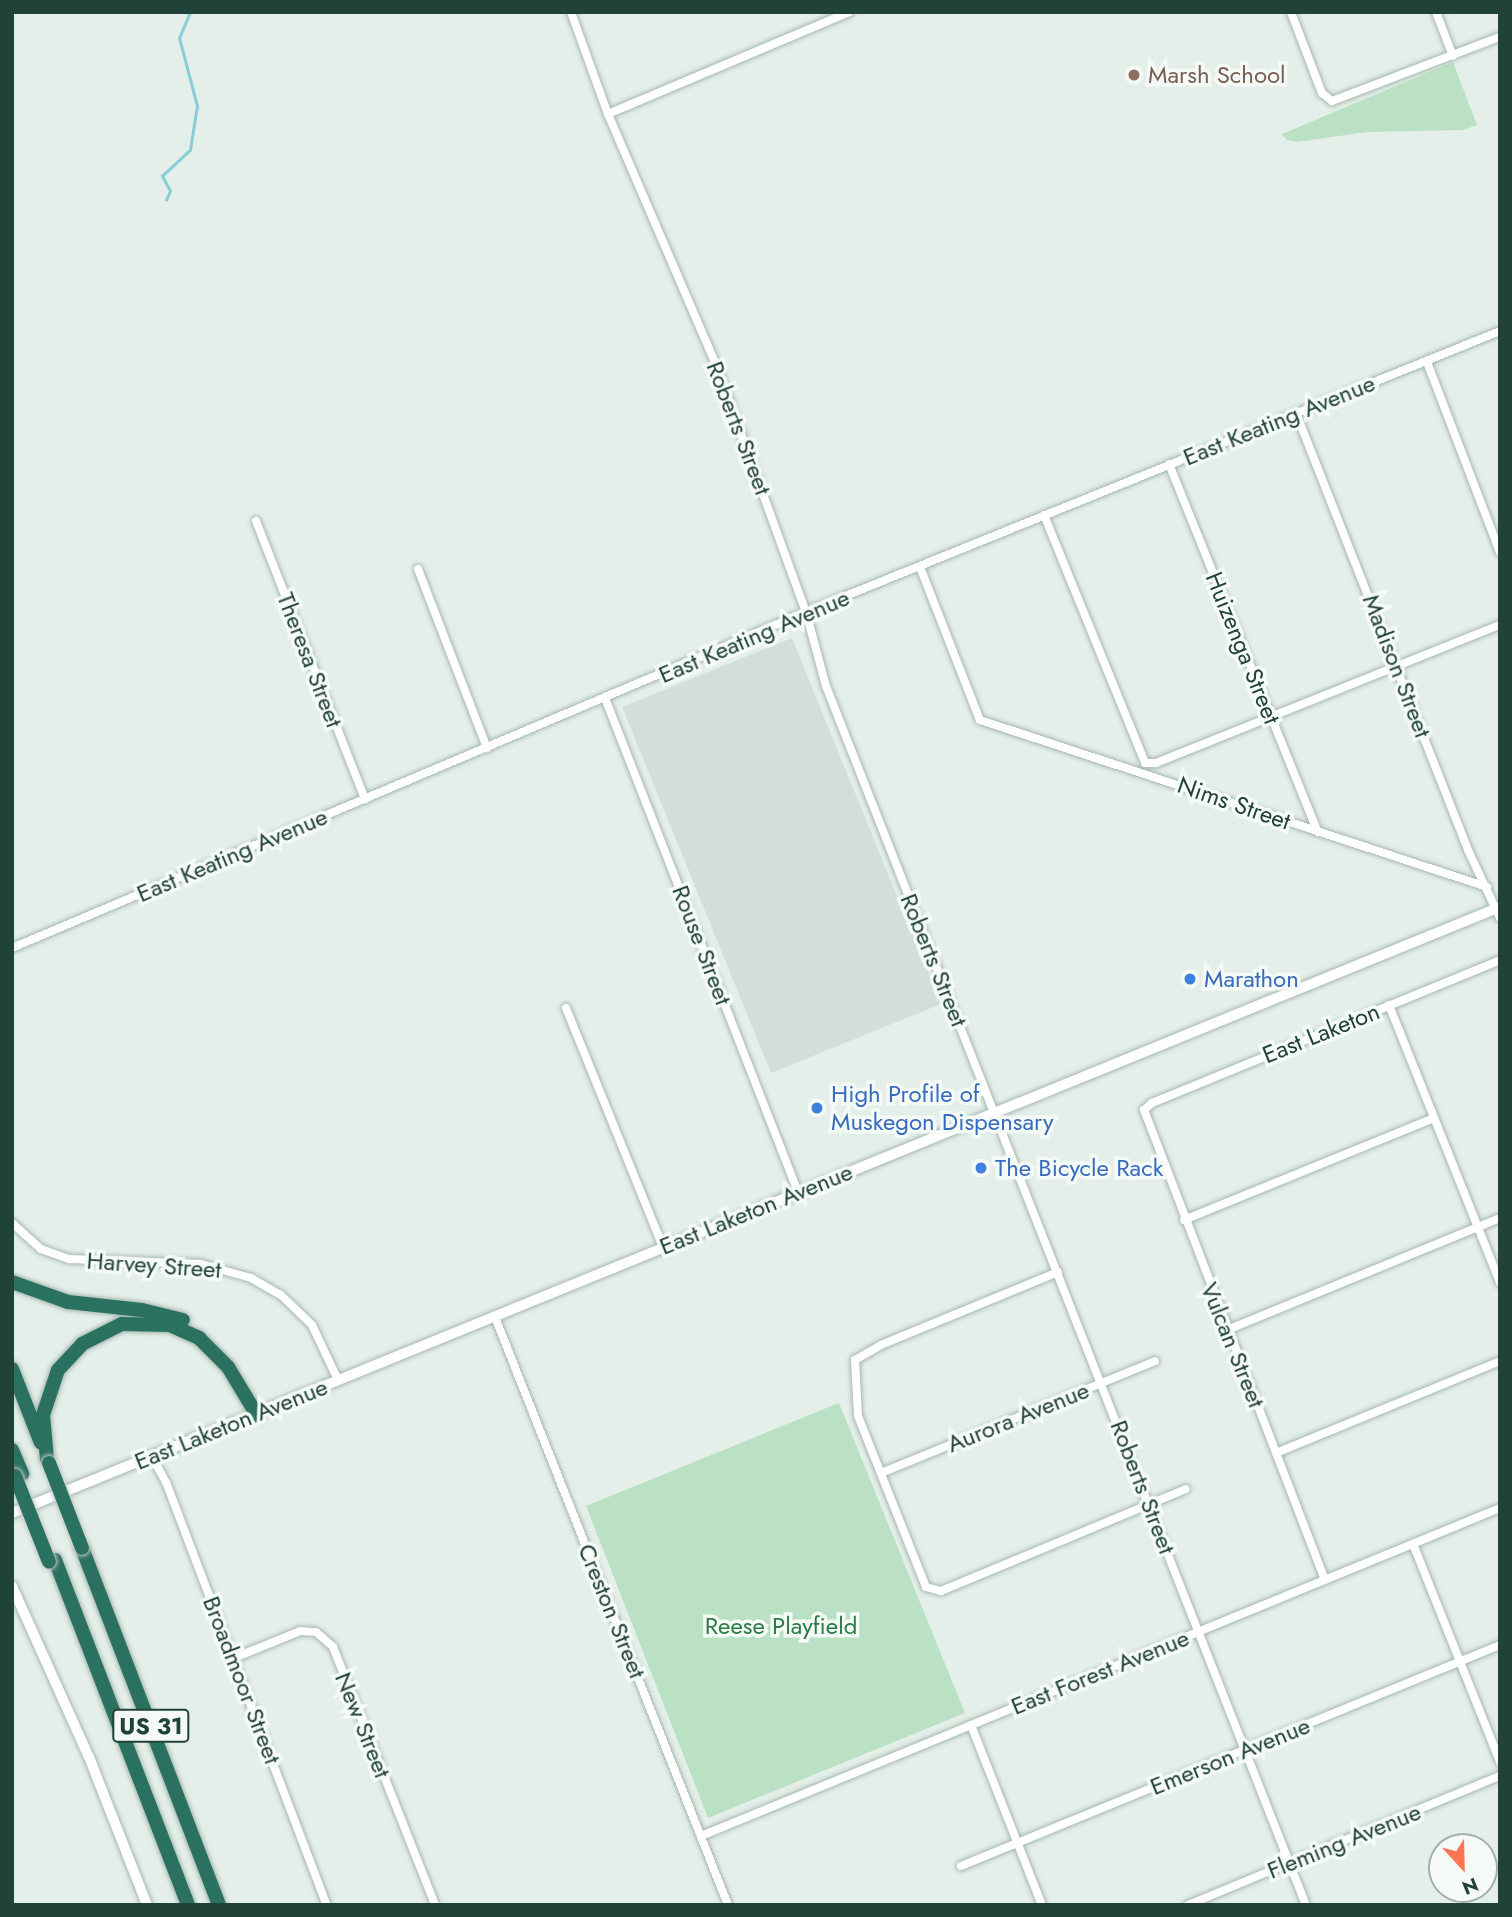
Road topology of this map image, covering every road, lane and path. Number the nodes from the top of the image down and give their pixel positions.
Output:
1 (571, 12) edge
2 (849, 12) edge
3 (1291, 12) edge
4 (1436, 12) edge
5 (1500, 37) edge
6 (1453, 56) junction
7 (608, 114) junction
8 (1500, 331) edge
9 (1427, 362) junction
10 (1296, 413) junction
11 (1169, 464) junction
12 (1044, 515) junction
13 (256, 521) dead end
14 (1500, 552) edge
15 (920, 566) junction
16 (418, 569) dead end
17 (806, 612) junction
18 (1500, 625) edge
19 (1398, 667) junction
20 (606, 698) junction
21 (1271, 716) junction
22 (487, 748) junction
23 (365, 799) junction
24 (1318, 832) junction
25 (1487, 887) junction
26 (1498, 912) edge
27 (12, 948) edge
28 (1500, 960) edge
29 (1389, 1005) junction
30 (566, 1008) dead end
31 (1144, 1110) joint
32 (995, 1112) junction
33 (1434, 1118) junction
34 (798, 1192) junction
35 (1500, 1218) edge
36 (1184, 1220) junction
37 (12, 1223) edge
38 (1478, 1227) junction
39 (663, 1247) junction
40 (1058, 1272) junction
41 (12, 1282) edge
42 (1500, 1283) edge
43 (495, 1317) junction
44 (1227, 1330) junction
45 (1155, 1361) dead end
46 (1500, 1361) edge
47 (12, 1369) edge
48 (338, 1380) junction
49 (1102, 1382) junction
50 (257, 1415) junction
51 (12, 1450) edge
52 (1276, 1453) junction
53 (152, 1457) junction
54 (48, 1461) junction
55 (16, 1473) edge
56 (881, 1473) junction
57 (1186, 1489) dead end
58 (1150, 1505) junction
59 (1500, 1508) edge
60 (12, 1513) edge
61 (1413, 1544) junction
62 (1325, 1580) junction
63 (12, 1586) edge
64 (1200, 1631) junction
65 (1500, 1645) edge
66 (234, 1658) junction
67 (1460, 1661) junction
68 (971, 1725) junction
69 (1246, 1749) junction
70 (1500, 1762) edge
71 (1500, 1776) edge
72 (701, 1836) junction
73 (1018, 1843) junction
74 (1290, 1863) junction
75 (961, 1866) dead end
76 (147, 1905) edge
77 (188, 1905) edge
78 (219, 1905) edge
79 (327, 1905) edge
80 (435, 1905) edge
81 (728, 1905) edge
82 (1042, 1905) edge
83 (1188, 1905) edge
84 (1306, 1905) edge

1 - 7 street, Roberts Street
2 - 7 street
3 - 6 street
4 - 6 street
5 - 6 street
7 - 17 street, Roberts Street
8 - 9 street, East Keating Avenue
9 - 10 street, East Keating Avenue
9 - 14 street
10 - 11 street, East Keating Avenue
10 - 19 street, Madison Street
11 - 12 street, East Keating Avenue
11 - 21 street, Huizenga Street
12 - 15 street, East Keating Avenue
12 - 21 street
13 - 23 street, Theresa Street
15 - 17 street, East Keating Avenue
15 - 24 street, Nims Street
16 - 22 street
17 - 20 street, East Keating Avenue
17 - 32 street, Roberts Street
18 - 19 street
19 - 21 street
19 - 25 street, Madison Street
20 - 22 street, East Keating Avenue
20 - 34 street, Rouse Street
21 - 24 street, Huizenga Street
22 - 23 street, East Keating Avenue
23 - 27 street, East Keating Avenue
24 - 25 street, Nims Street
25 - 26 street, Madison Street
26 - 32 main road, East Laketon Avenue
28 - 29 street, East Laketon
29 - 31 street, East Laketon
29 - 33 street
30 - 39 street
31 - 36 street, Vulcan Street
32 - 34 main road, East Laketon Avenue
32 - 40 street, Roberts Street
33 - 36 street
33 - 38 street
34 - 39 main road, East Laketon Avenue
35 - 38 street
36 - 44 street, Vulcan Street
37 - 48 street, Harvey Street
38 - 42 street
38 - 44 street
39 - 43 main road, East Laketon Avenue
40 - 49 street, Roberts Street
40 - 56 street
41 - 50 highway
43 - 48 main road, East Laketon Avenue
43 - 72 street, Creston Street
44 - 52 street, Vulcan Street
45 - 49 street, Aurora Avenue
46 - 52 street
47 - 54 highway, US 31
48 - 50 main road, East Laketon Avenue
49 - 56 street, Aurora Avenue
49 - 58 street, Roberts Street
50 - 53 main road, East Laketon Avenue
50 - 54 highway
51 - 55 highway, US 31
52 - 62 street, Vulcan Street
53 - 60 main road, East Laketon Avenue
53 - 66 street, Broadmoor Street
54 - 78 highway, US 31, bridge
55 - 77 highway, US 31
56 - 58 street
57 - 58 street
58 - 64 street, Roberts Street
59 - 61 street, East Forest Avenue
61 - 62 street, East Forest Avenue
61 - 67 street
62 - 64 street, East Forest Avenue
63 - 76 main road
64 - 68 street, East Forest Avenue
64 - 69 street, Roberts Street
65 - 67 street, Emerson Avenue
66 - 79 street, Broadmoor Street
66 - 80 street, New Street
67 - 69 street, Emerson Avenue
67 - 70 street
68 - 72 street, East Forest Avenue
68 - 73 street
69 - 73 street, Emerson Avenue
69 - 74 street, Roberts Street
71 - 74 street, Fleming Avenue
72 - 81 street, Creston Street
73 - 75 street, Emerson Avenue
73 - 82 street
74 - 83 street, Fleming Avenue
74 - 84 street, Roberts Street

